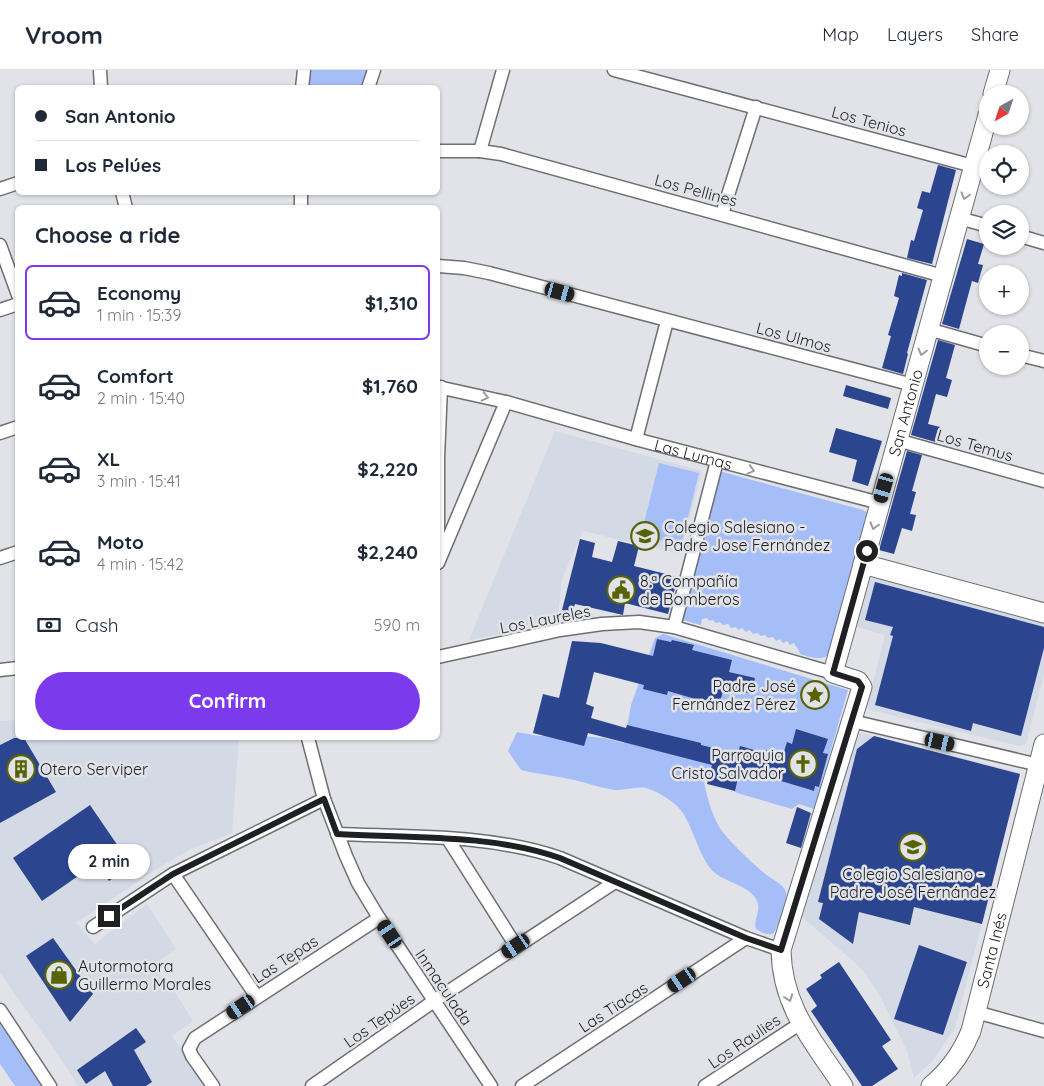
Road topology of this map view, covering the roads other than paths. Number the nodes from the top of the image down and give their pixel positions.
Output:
1 (100, 70) edge
2 (304, 70) edge
3 (374, 70) edge
4 (503, 70) edge
5 (614, 70) edge
6 (1000, 70) edge
7 (100, 85) edge
8 (302, 85) edge
9 (369, 85) edge
10 (996, 85) edge
11 (756, 107) junction
12 (982, 135) edge
13 (440, 151) edge
14 (480, 151) junction
15 (973, 166) junction
16 (15, 184) edge
17 (0, 189) edge
18 (722, 214) junction
19 (959, 218) junction
20 (979, 224) edge
21 (1029, 239) edge
22 (1044, 243) edge
23 (0, 245) edge
24 (440, 266) edge
25 (943, 276) junction
26 (15, 287) edge
27 (15, 305) edge
28 (0, 310) edge
29 (667, 321) junction
30 (928, 329) junction
31 (979, 343) edge
32 (1029, 357) edge
33 (1044, 361) edge
34 (913, 385) junction
35 (440, 387) edge
36 (506, 402) junction
37 (15, 428) edge
38 (0, 433) edge
39 (636, 439) junction
40 (897, 440) junction
41 (717, 461) junction
42 (1044, 481) edge
43 (880, 504) junction
44 (15, 553) edge
45 (440, 557) edge
46 (0, 558) edge
47 (863, 564) junction
48 (1044, 613) edge
49 (674, 627) junction
50 (440, 657) edge
51 (15, 668) edge
52 (0, 670) edge
53 (833, 673) junction
54 (852, 721) junction
55 (309, 740) edge
56 (1044, 744) edge
57 (1039, 765) junction
58 (324, 799) junction
59 (337, 834) junction
60 (448, 839) junction
61 (173, 874) junction
62 (615, 882) junction
63 (378, 918) junction
64 (93, 927) dead end
65 (746, 938) junction
66 (516, 946) junction
67 (781, 950) junction
68 (256, 997) junction
69 (434, 1001) junction
70 (0, 1010) edge
71 (976, 1012) junction
72 (800, 1023) junction
73 (1044, 1031) edge
74 (50, 1086) edge
75 (213, 1086) edge
76 (312, 1086) edge
77 (491, 1086) edge
78 (522, 1086) edge
79 (705, 1086) edge
80 (843, 1086) edge
81 (931, 1086) edge

1 - 7 street
2 - 8 street
3 - 9 street
4 - 14 street
5 - 11 street, Los Tenios
6 - 10 main road
11 - 15 street, Los Tenios
11 - 18 street
12 - 15 main road, San Antonio
13 - 14 street, Los Pellines
14 - 18 street, Los Pellines
15 -> 19 main road, San Antonio
16 - 17 street
18 - 25 street, Los Pellines
19 - 20 street
19 - 25 main road, San Antonio
21 - 22 street
23 - 26 street
24 - 29 street, Los Ulmos
25 - 30 main road, San Antonio
27 - 28 street
29 - 34 street, Los Ulmos
29 - 39 street
30 - 31 street
30 -> 34 main road, San Antonio
32 - 33 street
34 - 40 main road, San Antonio
35 -> 36 street, Las Lumas
36 - 39 street, Las Lumas
36 - 45 street, Las Lumas
37 - 38 street
39 - 41 street, Las Lumas
40 - 42 street, Los Temus
40 - 43 main road, San Antonio
41 -> 43 street, Las Lumas
41 - 49 street
43 -> 47 main road, San Antonio
44 - 46 street
47 - 48 main road
47 - 53 main road, San Antonio
49 - 50 street, Los Laureles
49 - 53 street, Los Laureles
51 - 52 street
53 - 54 main road
54 - 57 street
54 - 67 main road
55 - 58 street, Inmaculada
56 - 57 main road, Santa Inés
57 - 71 main road, Santa Inés
58 - 59 street, Inmaculada
58 - 61 street
59 - 60 street
59 - 63 street, Inmaculada
60 - 62 street
60 - 66 street
61 - 64 street
61 - 68 street
62 - 65 street
62 - 66 street, Los Tepúes
63 - 68 street, Las Tepas
63 - 69 street, Inmaculada
65 - 67 street
65 - 78 street, Las Tiacas
66 - 69 street, Los Tepúes
67 -> 72 main road
68 - 75 street, Las Tepas
69 - 76 street, Los Tepúes
69 - 77 street, Inmaculada
70 - 74 street
71 - 73 street
71 - 81 main road, Santa Inés
72 - 79 street, Los Raulies
72 - 80 main road

